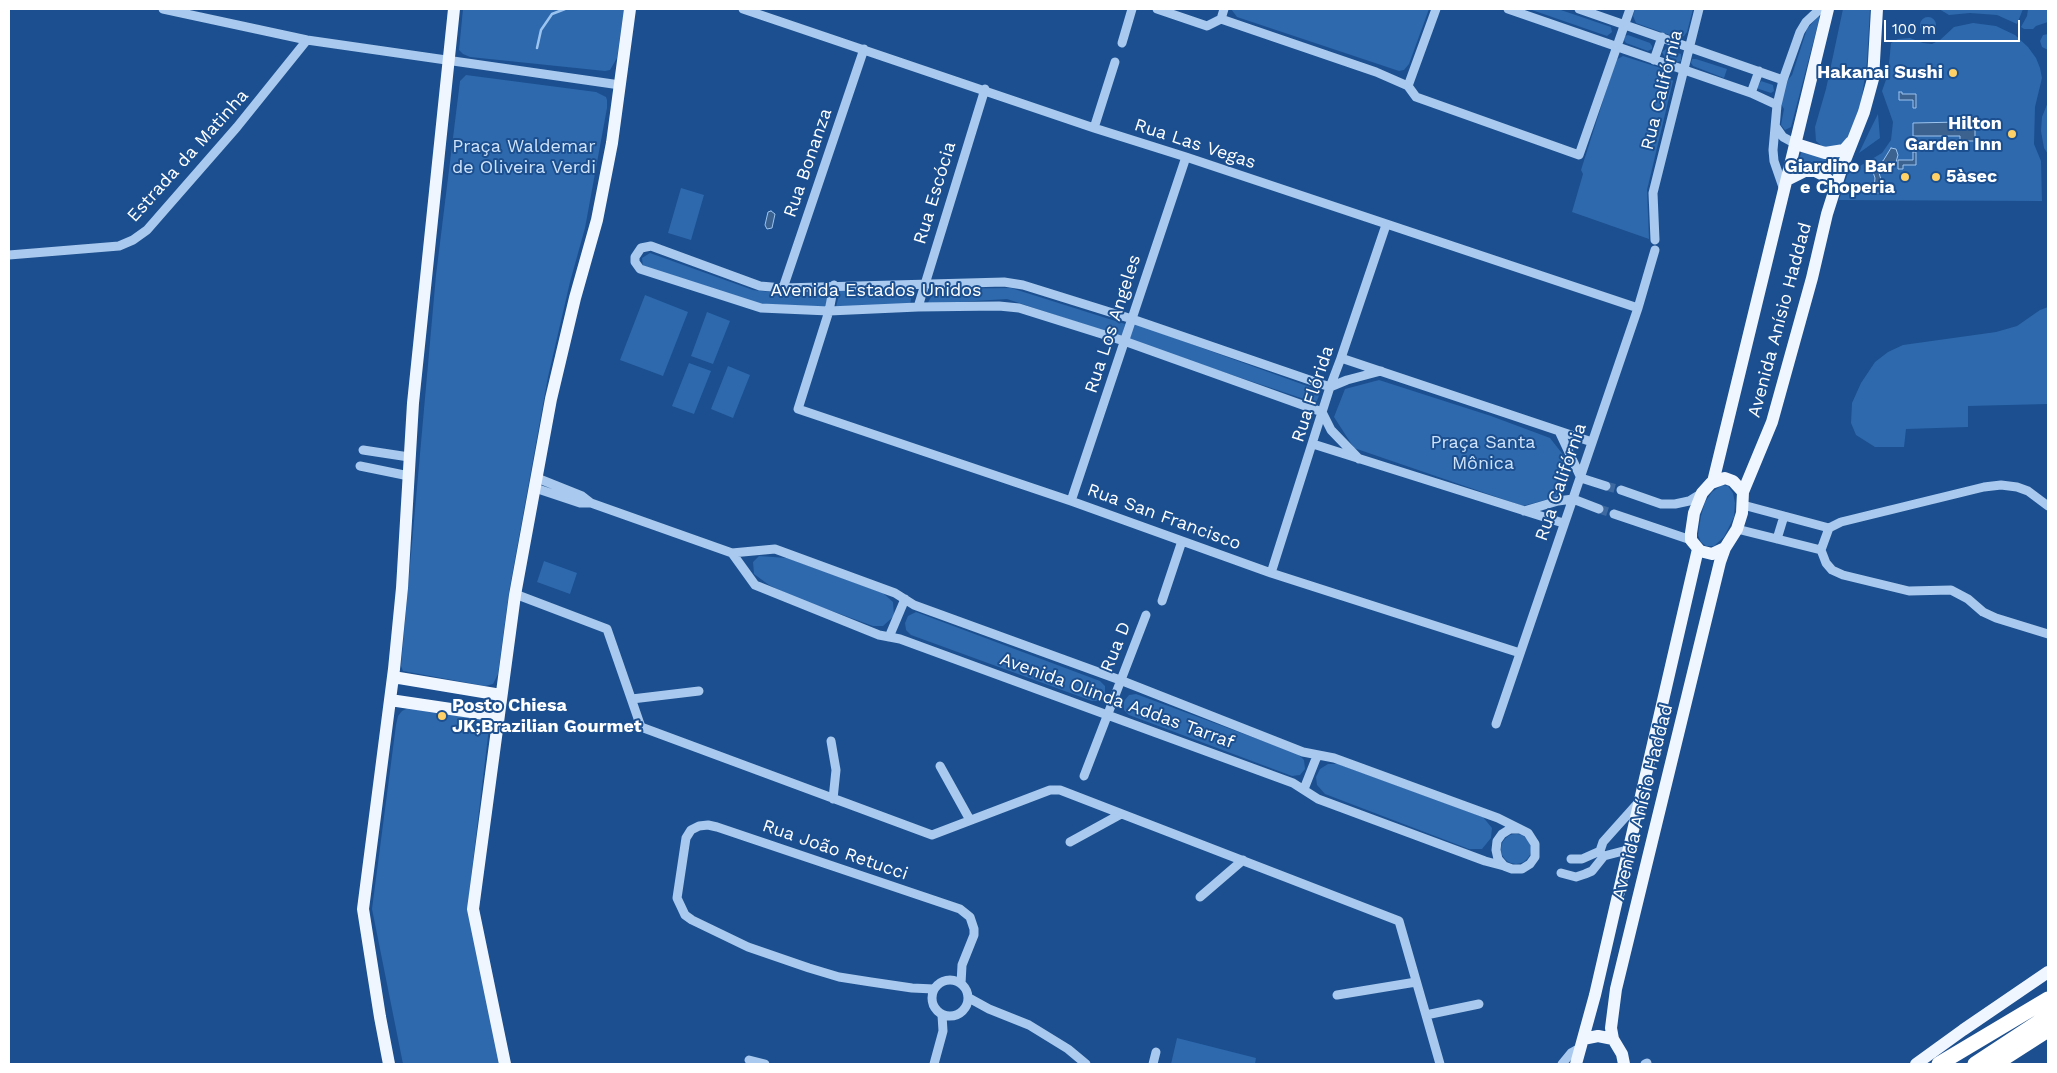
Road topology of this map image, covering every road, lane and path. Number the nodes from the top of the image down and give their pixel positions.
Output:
1 (163, 9) edge
2 (454, 9) edge
3 (630, 9) edge
4 (744, 9) edge
5 (1132, 9) edge
6 (1157, 9) edge
7 (1224, 9) edge
8 (1436, 9) edge
9 (1508, 9) edge
10 (1579, 9) edge
11 (1630, 9) edge
12 (1699, 9) edge
13 (1820, 9) edge
14 (1828, 9) edge
15 (1877, 9) edge
16 (1221, 19) junction
17 (1625, 24) junction
18 (1662, 37) junction
19 (307, 40) junction
20 (1122, 42) dead end
21 (1617, 47) junction
22 (1690, 47) junction
23 (864, 49) junction
24 (1654, 60) junction
25 (449, 62) junction
26 (1115, 62) dead end
27 (1684, 70) junction
28 (1759, 71) junction
29 (1783, 80) junction
30 (620, 85) junction
31 (1408, 86) junction
32 (985, 89) junction
33 (1751, 93) junction
34 (1778, 104) junction
35 (1776, 127) junction
36 (1094, 128) junction
37 (1853, 141) junction
38 (1796, 144) junction
39 (1186, 157) junction
40 (1786, 185) junction
41 (1834, 191) junction
42 (1386, 225) junction
43 (1656, 240) dead end
44 (1655, 250) dead end
45 (9, 255) edge
46 (924, 283) junction
47 (834, 286) junction
48 (783, 288) junction
49 (918, 307) junction
50 (1638, 308) junction
51 (829, 311) junction
52 (1132, 319) junction
53 (1124, 341) junction
54 (1342, 358) junction
55 (1381, 371) junction
56 (1330, 387) junction
57 (1322, 412) junction
58 (1558, 431) junction
59 (1592, 442) junction
60 (1313, 444) junction
61 (363, 450) dead end
62 (376, 452) junction
63 (409, 457) junction
64 (1359, 459) junction
65 (360, 466) dead end
66 (373, 469) junction
67 (409, 476) junction
68 (1581, 478) junction
69 (1713, 482) junction
70 (536, 483) junction
71 (1606, 486) tunnel mouth
72 (1621, 490) tunnel mouth
73 (1702, 493) junction
74 (1573, 499) junction
75 (1743, 499) junction
76 (1071, 501) junction
77 (2048, 506) edge
78 (1600, 508) tunnel mouth
79 (1524, 511) junction
80 (1614, 514) tunnel mouth
81 (1784, 516) junction
82 (1563, 523) junction
83 (1829, 528) junction
84 (1737, 529) junction
85 (1777, 539) junction
86 (1182, 541) junction
87 (1694, 544) junction
88 (1725, 548) junction
89 (1821, 550) junction
90 (732, 553) junction
91 (1271, 573) junction
92 (515, 594) junction
93 (905, 599) junction
94 (1162, 601) dead end
95 (1146, 614) dead end
96 (2048, 634) edge
97 (889, 637) junction
98 (1520, 653) junction
99 (393, 677) junction
100 (1120, 680) junction
101 (699, 691) dead end
102 (501, 695) junction
103 (632, 699) junction
104 (390, 700) junction
105 (1107, 714) junction
106 (498, 716) junction
107 (1496, 724) dead end
108 (831, 741) dead end
109 (1317, 756) junction
110 (940, 766) dead end
111 (1084, 776) dead end
112 (1304, 789) junction
113 (833, 799) junction
114 (1637, 804) junction
115 (1121, 814) junction
116 (970, 820) junction
117 (1520, 829) junction
118 (1070, 842) dead end
119 (1603, 842) junction
120 (1627, 850) junction
121 (1602, 854) junction
122 (1572, 857) junction
123 (1243, 860) junction
124 (1504, 866) junction
125 (1561, 871) dead end
126 (1577, 875) junction
127 (1200, 897) dead end
128 (962, 965) junction
129 (2048, 972) edge
130 (949, 980) junction
131 (1416, 982) junction
132 (961, 984) junction
133 (933, 993) junction
134 (1337, 995) dead end
135 (2048, 999) edge
136 (967, 1003) junction
137 (1479, 1004) dead end
138 (1426, 1015) junction
139 (947, 1016) junction
140 (2048, 1016) edge
141 (2048, 1030) edge
142 (1613, 1040) junction
143 (1582, 1043) junction
144 (2027, 1043) junction
145 (1156, 1052) dead end
146 (749, 1060) dead end
147 (389, 1064) edge
148 (505, 1064) edge
149 (765, 1064) edge
150 (934, 1064) edge
151 (1086, 1064) edge
152 (1153, 1064) edge
153 (1440, 1064) edge
154 (1562, 1064) edge
155 (1576, 1064) edge
156 (1624, 1064) edge
157 (1916, 1064) edge
158 (1939, 1064) edge
159 (1975, 1064) edge
160 (1995, 1064) edge
161 (2009, 1064) edge

1 - 19 street
2 - 25 main road
3 - 30 main road
4 - 23 street, Rua Las Vegas
5 - 20 street
6 - 16 street
7 - 16 street
8 - 31 street
9 - 21 street
10 - 17 street
11 - 17 street
12 - 22 street, Rua Califórnia
13 - 29 street
14 - 38 main road, Avenida Anísio Haddad
15 - 37 main road, Avenida Anísio Haddad
16 - 31 street
17 - 18 street
17 - 21 street
18 - 22 street
18 - 24 street
19 - 25 street
19 - 45 street, Estrada da Matinha
21 - 24 street
21 - 31 street
22 - 27 street, Rua Califórnia
22 - 28 street
23 - 32 street, Rua Las Vegas
23 - 48 street, Rua Bonanza
24 - 27 street
25 - 30 street
25 - 63 main road
26 - 36 street
27 - 33 street
27 - 43 street, Rua Califórnia
28 - 29 street
28 - 33 street
29 - 34 street
30 - 70 main road
32 - 36 street, Rua Las Vegas
32 - 46 street, Rua Escócia
33 - 34 street
34 - 35 street
35 - 38 street
35 - 40 street
36 - 39 street, Rua Las Vegas
37 - 38 main road
37 - 41 main road, Avenida Anísio Haddad
38 - 40 main road, Avenida Anísio Haddad
39 - 42 street, Rua Las Vegas
39 - 52 street, Rua Los Angeles
40 - 41 main road
40 - 69 main road, Avenida Anísio Haddad
41 - 75 main road, Avenida Anísio Haddad
42 - 50 street, Rua Las Vegas
42 - 54 street, Rua Flórida
44 - 50 street, Rua Califórnia
46 - 47 street, Avenida Estados Unidos
46 - 49 street, Rua Escócia
46 - 52 street, Avenida Estados Unidos
47 - 48 street, Avenida Estados Unidos
47 - 51 street
48 - 51 street, Avenida Estados Unidos
49 - 51 street, Avenida Estados Unidos
49 - 53 street, Avenida Estados Unidos
50 - 59 street, Rua Califórnia
51 - 76 street, Rua San Francisco
52 - 53 street, Rua Los Angeles
52 - 56 street, Avenida Estados Unidos
53 - 57 street, Avenida Estados Unidos
53 - 76 street, Rua Los Angeles
54 - 55 street
54 - 56 street, Rua Flórida
55 - 56 street
55 - 58 street
56 - 57 street, Rua Flórida
57 - 60 street, Rua Flórida
57 - 64 street
58 - 59 street
58 - 68 street
59 - 68 street, Rua Califórnia
60 - 64 street
60 - 91 street, Rua Flórida
61 - 62 street
62 - 63 street
62 - 66 street
63 - 67 main road
64 - 79 street
65 - 66 street
66 - 67 street
67 - 99 main road
68 - 71 street
68 - 74 street, Rua Califórnia
69 - 73 main road, Avenida Anísio Haddad
69 - 75 main road
70 - 90 street, Avenida Olinda Addas Tarraf
70 - 92 main road
72 - 73 street
73 - 87 main road, Avenida Anísio Haddad
74 - 78 street
74 - 79 street
74 - 82 street, Rua Califórnia
75 - 81 street
75 - 84 main road, Avenida Anísio Haddad
76 - 86 street, Rua San Francisco
77 - 83 street
79 - 82 street
80 - 87 street
81 - 83 street
81 - 85 street
82 - 98 street, Rua Califórnia
83 - 89 street
84 - 85 street
84 - 88 main road, Avenida Anísio Haddad
85 - 89 street
86 - 91 street, Rua San Francisco
86 - 94 street
87 - 88 main road
87 - 114 main road, Avenida Anísio Haddad
88 - 142 main road, Avenida Anísio Haddad
89 - 96 street
90 - 93 street, Avenida Olinda Addas Tarraf
90 - 97 street, Avenida Olinda Addas Tarraf
91 - 98 street, Rua San Francisco
92 - 102 main road
92 - 103 street
93 - 97 street
93 - 100 street, Avenida Olinda Addas Tarraf
95 - 100 street, Rua D
97 - 105 street, Avenida Olinda Addas Tarraf
98 - 107 street, Rua Califórnia
99 - 102 main road
99 - 104 main road
100 - 105 street, Rua D
100 - 109 street, Avenida Olinda Addas Tarraf
101 - 103 street
102 - 106 main road
103 - 113 street
104 - 106 main road
104 - 147 main road
105 - 111 street, Rua D
105 - 112 street, Avenida Olinda Addas Tarraf
106 - 148 main road
108 - 113 street
109 - 112 street
109 - 117 street, Avenida Olinda Addas Tarraf
110 - 116 street
112 - 124 street, Avenida Olinda Addas Tarraf
113 - 116 street
114 - 119 street
114 - 120 main road, Avenida Anísio Haddad
115 - 116 street
115 - 118 street
115 - 123 street
117 - 124 street
117 - 124 street
119 - 121 street
119 - 122 street
120 - 121 street
120 - 143 main road, Avenida Anísio Haddad
121 - 122 street
121 - 126 street
122 - 126 street
123 - 127 street
123 - 131 street
125 - 126 street
128 - 130 street
128 - 132 street
128 - 133 street, Rua João Retucci
129 - 157 main road
130 - 132 street
130 - 133 street
131 - 134 street
131 - 138 street
132 - 136 street
133 - 139 street
135 - 158 highway
136 - 139 street
136 - 151 street
137 - 138 street
138 - 153 street
139 - 150 street
140 - 159 highway
141 - 144 highway
142 - 143 main road
142 - 156 main road, Avenida Anísio Haddad
143 - 154 street
143 - 155 main road, Avenida Anísio Haddad
144 - 160 highway
144 - 161 highway
145 - 152 street
146 - 149 street

